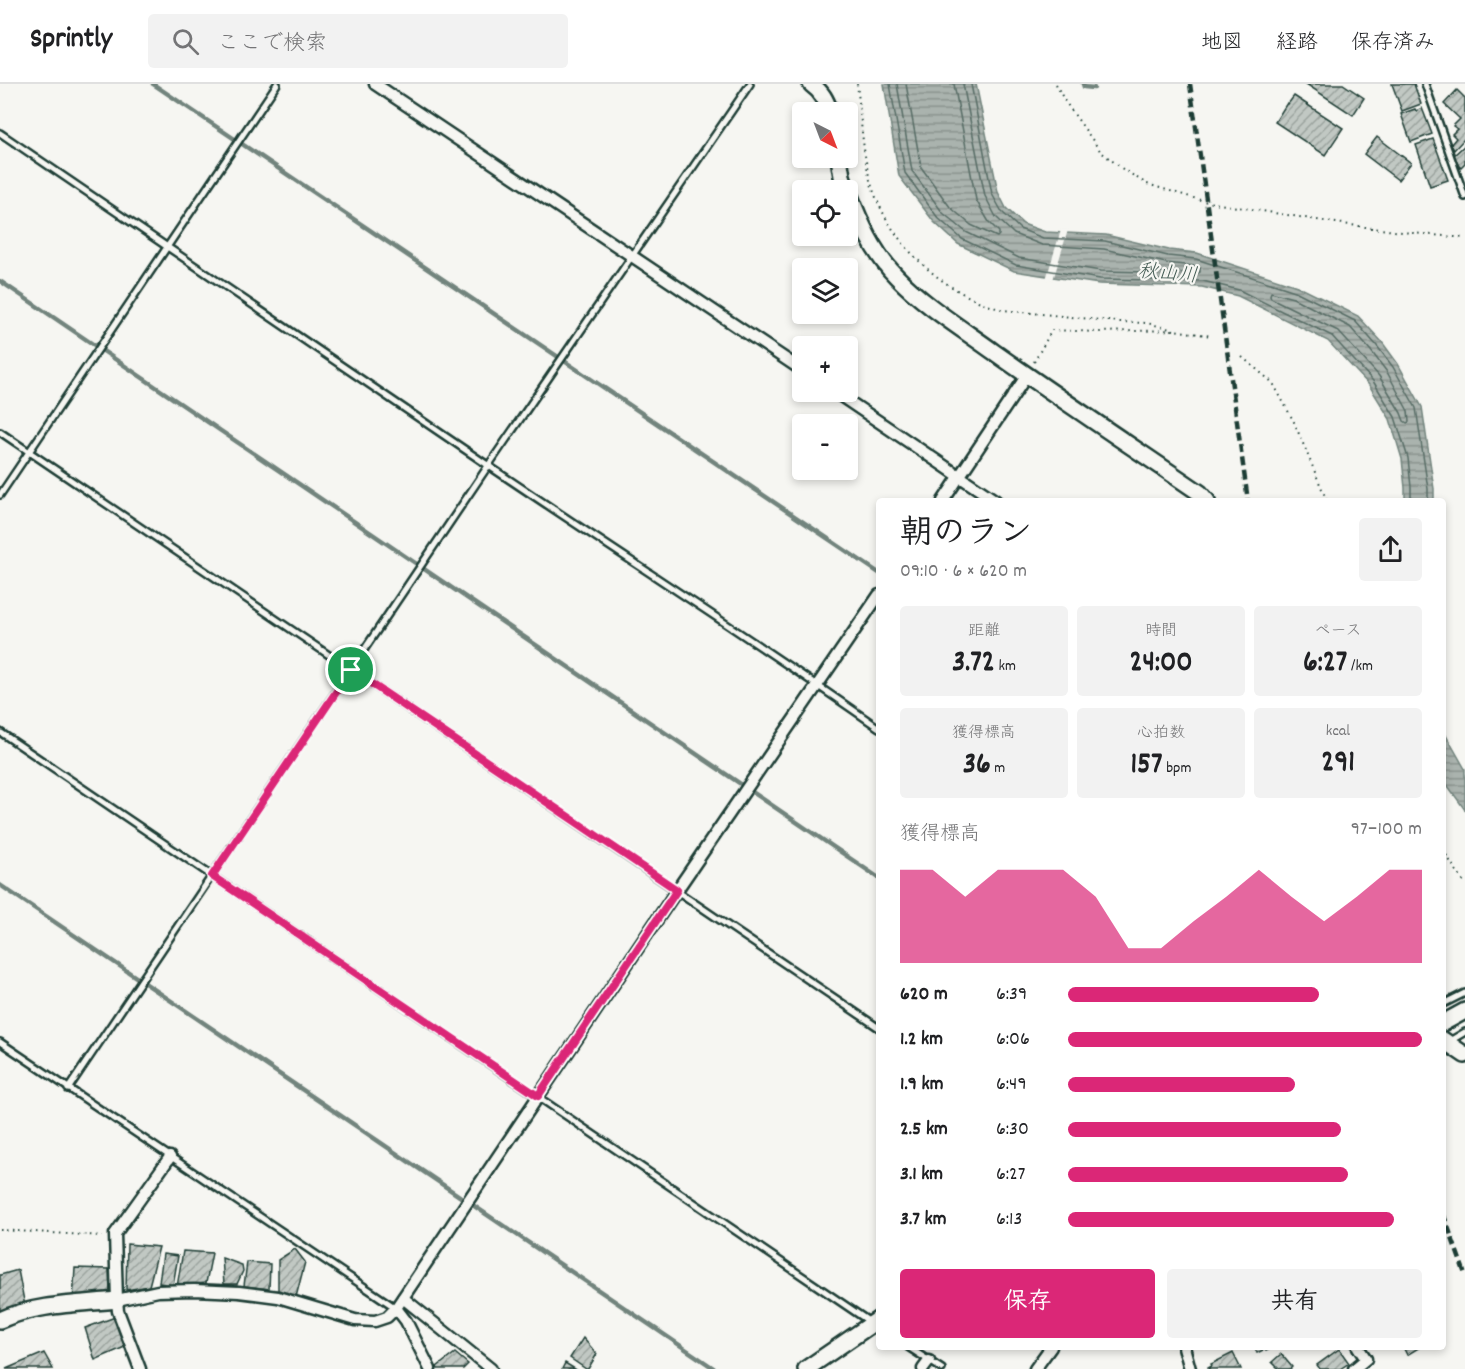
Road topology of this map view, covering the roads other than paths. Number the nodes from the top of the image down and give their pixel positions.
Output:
1 (277, 84) edge
2 (375, 84) edge
3 (750, 84) edge
4 (812, 84) edge
5 (1425, 84) edge
6 (826, 102) edge
7 (0, 133) edge
8 (1465, 197) edge
9 (858, 219) edge
10 (169, 246) junction
11 (633, 256) junction
12 (792, 363) edge
13 (1027, 375) junction
14 (850, 402) edge
15 (0, 432) edge
16 (29, 451) junction
17 (488, 466) junction
18 (960, 476) junction
19 (0, 495) edge
20 (945, 498) edge
21 (992, 498) edge
22 (1204, 498) edge
23 (876, 599) edge
24 (351, 670) junction
25 (818, 685) junction
26 (876, 726) edge
27 (0, 732) edge
28 (212, 876) junction
29 (677, 890) junction
30 (1465, 993) edge
31 (1446, 1002) edge
32 (1465, 1011) edge
33 (1446, 1021) edge
34 (876, 1026) edge
35 (1465, 1032) edge
36 (1446, 1041) edge
37 (0, 1042) edge
38 (1446, 1042) edge
39 (1465, 1055) edge
40 (68, 1089) junction
41 (538, 1096) junction
42 (170, 1157) junction
43 (403, 1298) junction
44 (117, 1300) junction
45 (396, 1308) junction
46 (0, 1320) edge
47 (876, 1323) edge
48 (911, 1350) edge
49 (1049, 1350) edge
50 (1185, 1350) edge
51 (1360, 1350) edge
52 (926, 1365) edge
53 (140, 1369) edge
54 (430, 1369) edge
55 (491, 1369) edge
56 (806, 1369) edge
57 (942, 1369) edge
58 (1035, 1369) edge
59 (1190, 1369) edge
60 (1354, 1369) edge

1 - 10 lane
2 - 11 street
3 - 11 lane
4 - 6 street
5 - 8 lane
7 - 10 lane
9 - 13 street
10 - 16 lane
10 - 17 lane
11 - 12 street
11 - 17 lane
13 - 18 street
13 - 22 street
14 - 18 street
15 - 16 lane
16 - 19 lane
16 - 24 lane
17 - 24 lane
17 - 25 lane
18 - 20 street
18 - 21 street
23 - 25 street
24 - 28 lane
24 - 29 lane
25 - 26 lane
25 - 29 street
27 - 28 lane
28 - 40 lane
28 - 41 lane
29 - 34 lane
29 - 41 street
30 - 31 lane
32 - 33 street
35 - 36 lane
37 - 40 lane
38 - 39 street
40 - 42 lane
41 - 43 street
41 - 47 lane
42 - 44 street
42 - 45 lane
43 - 45 street
43 - 55 street
44 - 45 street
44 - 46 street
44 - 53 street
45 - 54 street
47 - 56 street
48 - 52 lane
49 - 58 street
50 - 59 street
51 - 60 street
52 - 57 lane

